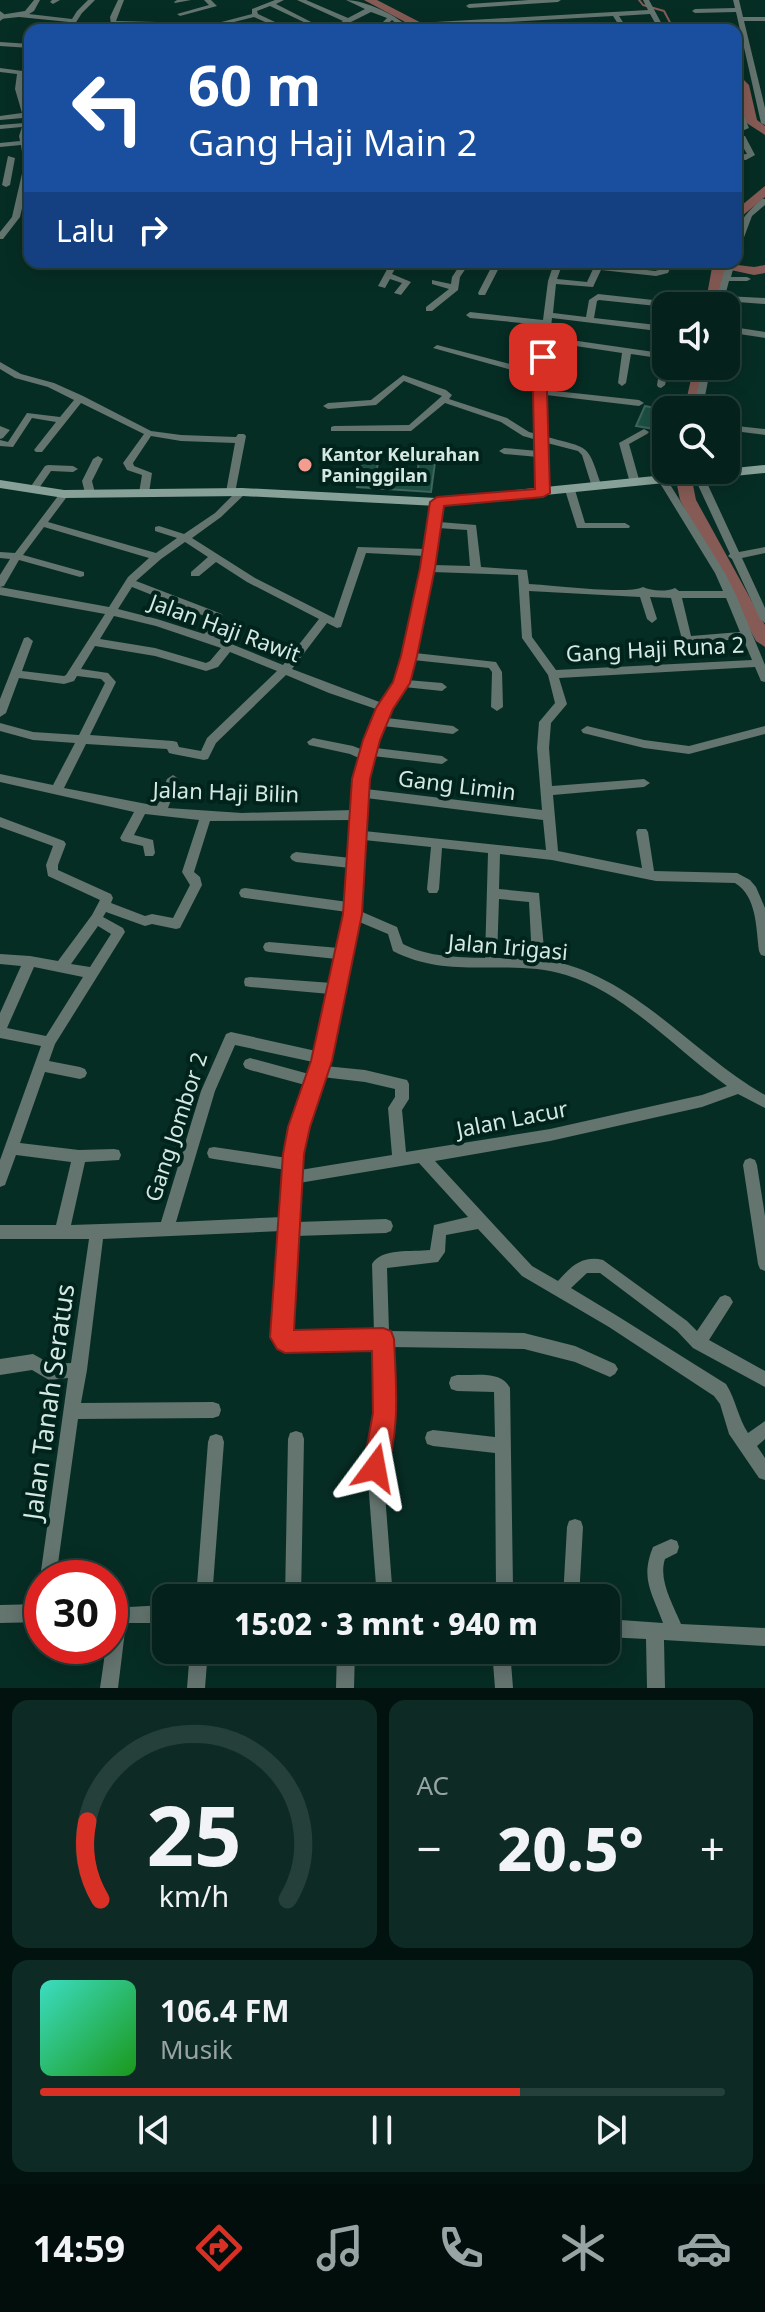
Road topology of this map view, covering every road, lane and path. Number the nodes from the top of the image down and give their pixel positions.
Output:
1 (92, 0) edge
2 (121, 0) edge
3 (188, 0) edge
4 (207, 0) edge
5 (242, 0) edge
6 (281, 0) edge
7 (300, 0) edge
8 (349, 0) edge
9 (558, 0) edge
10 (736, 0) edge
11 (533, 1) edge
12 (177, 2) dead end
13 (468, 3) edge
14 (35, 4) edge
15 (270, 4) junction
16 (649, 6) edge
17 (628, 7) dead end
18 (371, 9) junction
19 (738, 10) junction
20 (695, 11) dead end
21 (254, 12) junction
22 (180, 14) dead end
23 (615, 14) junction
24 (0, 15) edge
25 (19, 15) junction
26 (538, 15) junction
27 (582, 16) junction
28 (391, 18) junction
29 (549, 18) junction
30 (740, 19) junction
31 (765, 19) edge
32 (520, 20) junction
33 (74, 21) junction
34 (350, 21) junction
35 (475, 21) junction
36 (235, 23) joint
37 (72, 24) edge
38 (115, 24) edge
39 (229, 24) edge
40 (277, 24) edge
41 (314, 24) edge
42 (343, 24) edge
43 (384, 24) edge
44 (397, 24) edge
45 (435, 24) edge
46 (522, 24) edge
47 (552, 24) edge
48 (586, 24) edge
49 (621, 24) edge
50 (659, 24) edge
51 (741, 24) edge
52 (742, 26) edge
53 (0, 44) edge
54 (24, 46) edge
55 (742, 46) edge
56 (748, 47) junction
57 (0, 70) edge
58 (24, 74) edge
59 (24, 78) edge
60 (24, 105) edge
61 (24, 115) edge
62 (0, 118) edge
63 (765, 123) edge
64 (24, 125) edge
65 (0, 127) edge
66 (742, 140) edge
67 (24, 142) edge
68 (0, 145) edge
69 (11, 158) dead end
70 (742, 158) edge
71 (24, 181) edge
72 (22, 184) junction
73 (3, 186) edge
74 (24, 195) edge
75 (765, 201) edge
76 (24, 202) edge
77 (742, 232) edge
78 (0, 237) edge
79 (392, 268) edge
80 (462, 268) edge
81 (495, 268) edge
82 (557, 268) edge
83 (598, 268) edge
84 (606, 268) edge
85 (666, 268) edge
86 (729, 268) edge
87 (389, 276) junction
88 (726, 279) junction
89 (747, 279) dead end
90 (552, 281) junction
91 (435, 282) dead end
92 (382, 286) dead end
93 (455, 288) junction
94 (721, 292) edge
95 (398, 293) dead end
96 (482, 293) dead end
97 (765, 301) edge
98 (740, 302) edge
99 (652, 303) edge
100 (429, 309) dead end
101 (470, 315) dead end
102 (590, 319) junction
103 (547, 320) junction
104 (646, 326) junction
105 (652, 327) edge
106 (740, 331) edge
107 (765, 335) edge
108 (545, 339) junction
109 (437, 348) dead end
110 (627, 351) junction
111 (640, 354) junction
112 (652, 357) edge
113 (0, 365) edge
114 (541, 375) junction
115 (662, 380) edge
116 (622, 383) dead end
117 (661, 385) dead end
118 (540, 392) junction
119 (80, 398) junction
120 (444, 400) junction
121 (639, 403) dead end
122 (328, 406) dead end
123 (62, 420) junction
124 (0, 429) edge
125 (334, 429) dead end
126 (740, 429) edge
127 (644, 432) dead end
128 (765, 432) edge
129 (149, 433) junction
130 (0, 436) edge
131 (539, 438) junction
132 (0, 443) edge
133 (39, 450) dead end
134 (504, 451) dead end
135 (540, 454) junction
136 (98, 459) dead end
137 (73, 469) dead end
138 (765, 469) edge
139 (740, 471) edge
140 (652, 481) edge
141 (635, 483) junction
142 (0, 484) edge
143 (672, 484) edge
144 (699, 484) edge
145 (597, 487) junction
146 (34, 489) junction
147 (570, 490) junction
148 (236, 492) junction
149 (90, 493) junction
150 (144, 493) junction
151 (543, 493) junction
152 (64, 494) junction
153 (437, 502) junction
154 (44, 524) junction
155 (435, 525) junction
156 (625, 526) dead end
157 (159, 529) dead end
158 (184, 537) junction
159 (765, 550) edge
160 (430, 553) junction
161 (0, 555) edge
162 (16, 556) junction
163 (733, 556) junction
164 (157, 557) junction
165 (214, 558) junction
166 (428, 568) junction
167 (476, 571) junction
168 (80, 574) dead end
169 (195, 574) dead end
170 (130, 582) junction
171 (0, 583) edge
172 (526, 587) junction
173 (0, 591) edge
174 (643, 591) junction
175 (675, 592) junction
176 (731, 595) junction
177 (113, 612) junction
178 (325, 618) junction
179 (652, 619) dead end
180 (765, 619) edge
181 (746, 635) junction
182 (206, 639) junction
183 (28, 641) dead end
184 (93, 642) junction
185 (228, 647) junction
186 (409, 656) junction
187 (758, 663) junction
188 (286, 669) junction
189 (74, 672) junction
190 (16, 674) junction
191 (553, 674) junction
192 (765, 678) edge
193 (401, 683) junction
194 (442, 687) dead end
195 (497, 707) dead end
196 (0, 713) edge
197 (382, 714) junction
198 (0, 727) edge
199 (453, 730) dead end
200 (587, 730) dead end
201 (765, 730) edge
202 (82, 740) junction
203 (313, 742) dead end
204 (368, 754) junction
205 (442, 760) dead end
206 (0, 778) edge
207 (173, 779) dead end
208 (644, 783) dead end
209 (57, 790) junction
210 (548, 791) junction
211 (360, 793) junction
212 (141, 809) junction
213 (161, 811) junction
214 (357, 815) junction
215 (206, 816) junction
216 (550, 816) junction
217 (0, 822) edge
218 (642, 832) dead end
219 (357, 835) junction
220 (437, 842) junction
221 (494, 851) junction
222 (149, 853) dead end
223 (552, 855) junction
224 (296, 857) dead end
225 (358, 864) junction
226 (649, 875) junction
227 (433, 889) dead end
228 (245, 893) dead end
229 (493, 894) junction
230 (105, 906) junction
231 (353, 911) junction
232 (96, 919) junction
233 (269, 947) dead end
234 (765, 951) edge
235 (342, 954) junction
236 (0, 959) edge
237 (30, 961) junction
238 (491, 961) junction
239 (539, 964) junction
240 (61, 967) junction
241 (91, 973) junction
242 (250, 982) dead end
243 (338, 989) junction
244 (0, 1030) edge
245 (49, 1042) junction
246 (250, 1064) dead end
247 (42, 1066) junction
248 (318, 1071) junction
249 (80, 1073) dead end
250 (738, 1088) junction
251 (765, 1102) edge
252 (8, 1142) edge
253 (214, 1153) dead end
254 (114, 1155) dead end
255 (79, 1156) junction
256 (422, 1157) junction
257 (400, 1161) junction
258 (750, 1165) dead end
259 (292, 1172) junction
260 (0, 1180) edge
261 (482, 1221) junction
262 (386, 1226) dead end
263 (289, 1227) junction
264 (167, 1228) junction
265 (0, 1232) edge
266 (62, 1232) junction
267 (97, 1232) junction
268 (765, 1264) edge
269 (560, 1290) junction
270 (725, 1302) dead end
271 (383, 1339) junction
272 (698, 1343) junction
273 (0, 1367) edge
274 (610, 1369) dead end
275 (79, 1370) junction
276 (765, 1379) edge
277 (457, 1383) dead end
278 (213, 1410) dead end
279 (73, 1411) junction
280 (765, 1429) edge
281 (433, 1438) dead end
282 (296, 1439) dead end
283 (216, 1442) dead end
284 (746, 1445) junction
285 (504, 1446) junction
286 (765, 1472) edge
287 (575, 1527) dead end
288 (671, 1547) dead end
289 (51, 1560) edge
290 (205, 1584) edge
291 (293, 1584) edge
292 (384, 1584) edge
293 (503, 1584) edge
294 (572, 1584) edge
295 (24, 1613) edge
296 (0, 1614) edge
297 (128, 1615) edge
298 (152, 1615) edge
299 (620, 1629) edge
300 (655, 1632) junction
301 (676, 1633) junction
302 (765, 1637) edge
303 (111, 1664) edge
304 (198, 1664) edge
305 (346, 1664) edge
306 (502, 1664) edge
307 (109, 1688) edge
308 (196, 1688) edge
309 (345, 1688) edge
310 (504, 1688) edge
311 (656, 1688) edge

1 - 33 street
2 - 38 street
3 - 12 street
4 - 22 street
5 - 21 street
6 - 15 street
7 - 34 street
8 - 18 street
9 - 11 street
10 - 19 street
11 - 13 street
11 - 26 street
13 - 35 street
14 - 24 street
14 - 25 street
15 - 21 street
15 - 41 street
16 - 23 street
16 - 50 street
17 - 26 street
18 - 28 street
18 - 34 street
19 - 20 street
19 - 30 street
21 - 36 street
21 - 40 street
23 - 27 street
23 - 49 street
24 - 25 street
25 - 33 street
26 - 35 street
27 - 29 street
27 - 48 street
28 - 43 street
28 - 44 street
29 - 32 street
29 - 47 street
30 - 31 street
30 - 51 street
32 - 35 street
32 - 46 street
33 - 37 street
34 - 42 street
35 - 45 street
36 - 39 street
52 - 56 street
53 - 54 street
55 - 56 street
56 - 63 street
57 - 58 street
59 - 60 street
61 - 62 street
64 - 65 street
66 - 70 street
67 - 68 street
69 - 73 street
71 - 72 street
72 - 73 street
72 - 74 street
75 - 77 street
76 - 78 street
79 - 87 street
80 - 93 street
81 - 96 street
82 - 90 street
83 - 90 street
84 - 85 street
86 - 88 street
87 - 92 street
87 - 95 street
88 - 89 street
88 - 94 street
90 - 103 street
91 - 93 street
93 - 100 street
97 - 98 street
99 - 102 street
101 - 103 street
102 - 103 street
102 - 104 street
103 - 108 street
104 - 105 street
104 - 111 street
106 - 107 street
108 - 110 street
108 - 114 street
109 - 114 street
110 - 111 street
110 - 116 street
111 - 112 street
113 - 119 street
114 - 118 street
115 - 117 street
118 - 121 street
118 - 131 street
119 - 123 street
119 - 129 street
120 - 122 street
120 - 125 street
120 - 131 street
123 - 132 street
123 - 133 street
124 - 130 street
126 - 128 street
127 - 141 street
129 - 148 street
129 - 150 street
131 - 135 street
131 - 145 street
134 - 135 street
135 - 151 street
136 - 149 street
137 - 146 street
138 - 139 main road
140 - 141 main road
141 - 145 main road
142 - 146 main road
143 - 176 street
144 - 163 street
145 - 147 main road
146 - 152 main road
147 - 151 main road
147 - 156 street
148 - 150 main road
148 - 153 main road
148 - 158 street
149 - 150 main road
149 - 152 main road
151 - 153 main road
152 - 154 street
153 - 155 street
154 - 162 street
154 - 164 street
155 - 160 street
155 - 167 street
157 - 158 street
158 - 164 street
158 - 165 street
159 - 163 street
160 - 166 street
160 - 178 street
161 - 162 street
162 - 168 street
162 - 171 street
163 - 180 street
164 - 170 street
165 - 169 street
165 - 178 street
166 - 167 street
166 - 186 street
167 - 172 street
170 - 177 street
170 - 182 street
172 - 174 street
172 - 191 street
173 - 177 street, Jalan Haji Rawit
174 - 175 street
174 - 179 street
175 - 176 street
175 - 181 street
176 - 181 street
177 - 182 street, Jalan Haji Rawit
177 - 184 street
178 - 188 street
181 - 187 street
182 - 185 street, Jalan Haji Rawit
183 - 190 street
184 - 185 street
184 - 189 street
185 - 188 street, Jalan Haji Rawit
186 - 193 street
186 - 195 street
187 - 191 street, Gang Haji Runa 2
187 - 192 street
188 - 197 street, Jalan Haji Rawit
188 - 202 street
189 - 190 street
189 - 202 street
190 - 196 street
191 - 210 street
193 - 194 street
193 - 197 street
197 - 199 street, Jalan Haji Rawit
197 - 204 street
198 - 202 street
200 - 201 street
202 - 209 street
203 - 204 street
204 - 205 street
204 - 211 street
206 - 209 street, Jalan Haji Bilin
207 - 213 street
208 - 210 street
209 - 212 street, Jalan Haji Bilin
210 - 216 street
211 - 214 street
211 - 216 street, Gang Limin
212 - 213 street, Jalan Haji Bilin
212 - 222 street
213 - 215 street, Jalan Haji Bilin
214 - 215 street, Jalan Haji Bilin
214 - 219 street
215 - 230 street
216 - 223 street
217 - 230 street
218 - 226 street
219 - 220 street
219 - 225 street
220 - 221 street
220 - 227 street
221 - 223 street
221 - 229 street
223 - 226 street
224 - 225 street
225 - 231 street
226 - 234 street
228 - 231 street
229 - 238 street
229 - 239 street
230 - 232 street
231 - 235 street
231 - 238 street, Jalan Irigasi
232 - 240 street
232 - 241 street
233 - 235 street
235 - 243 street
236 - 237 street
237 - 240 street
237 - 244 street
238 - 239 street, Jalan Irigasi
239 - 250 street, Jalan Irigasi
240 - 241 street
241 - 245 street
242 - 243 street
243 - 248 street
244 - 245 street
245 - 247 street
246 - 248 street
247 - 249 street
247 - 252 street
248 - 257 street
248 - 259 street
248 - 264 street, Gang Jombor 2
250 - 251 street, Jalan Irigasi
250 - 256 street, Jalan Lacur
252 - 255 street
252 - 260 street
253 - 259 street, Jalan Lacur
254 - 255 street
255 - 266 street
256 - 257 street, Jalan Lacur
256 - 261 street
257 - 259 street, Jalan Lacur
258 - 268 street
259 - 263 street
261 - 269 street
261 - 271 street
262 - 263 street
263 - 264 street
263 - 271 street
264 - 267 street
265 - 266 street
266 - 267 street
267 - 275 street, Jalan Tanah Seratus
269 - 272 street
269 - 284 street
270 - 272 street
271 - 274 street
271 - 292 street
272 - 276 street
273 - 275 street
275 - 279 street, Jalan Tanah Seratus
277 - 285 street
278 - 279 street
279 - 289 street, Jalan Tanah Seratus
280 - 284 street
281 - 285 street
282 - 291 street
283 - 290 street
284 - 286 street
285 - 293 street
287 - 294 street
288 - 301 street
295 - 296 street
297 - 298 street
299 - 300 street
300 - 301 street
300 - 311 street
301 - 302 street
303 - 307 street
304 - 308 street
305 - 309 street
306 - 310 street

